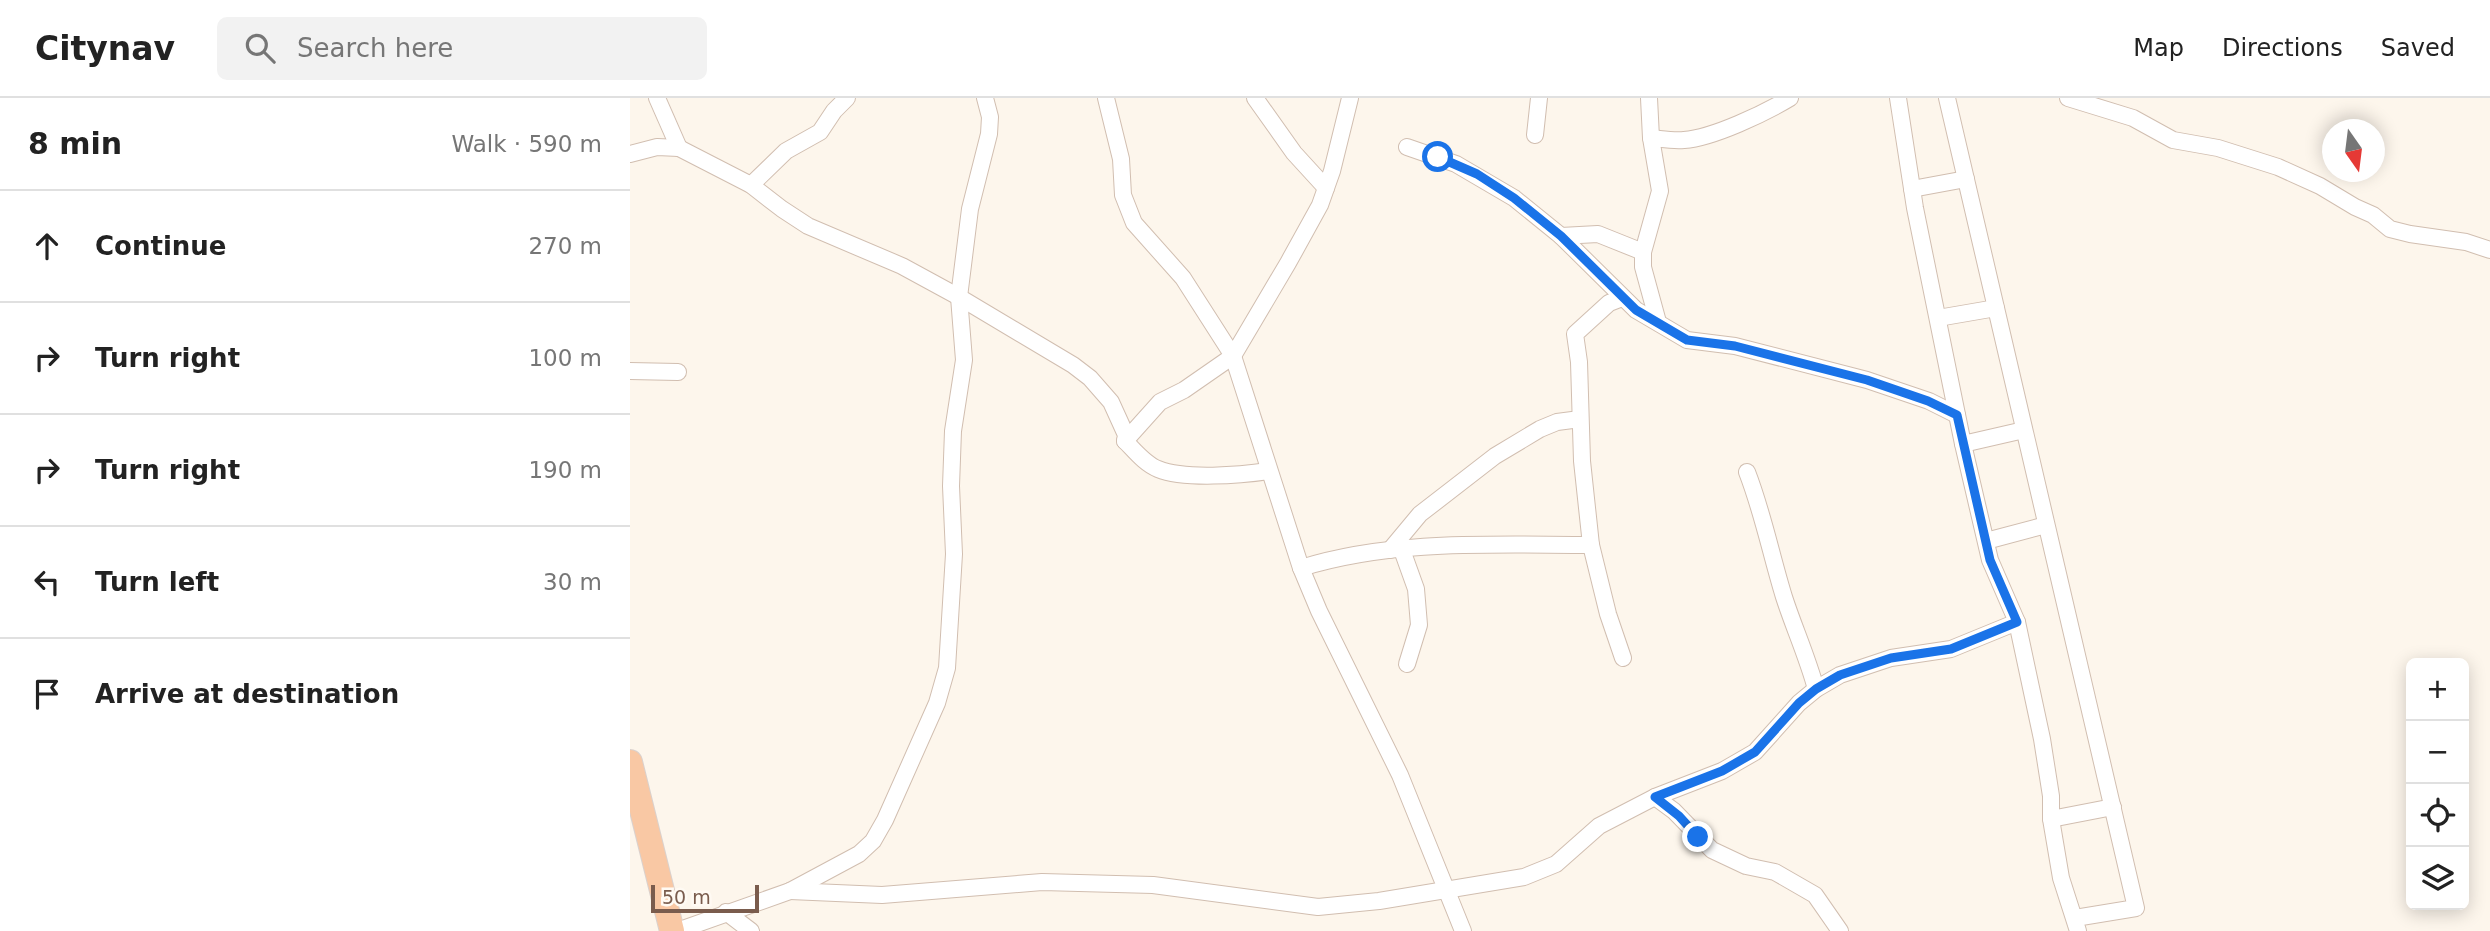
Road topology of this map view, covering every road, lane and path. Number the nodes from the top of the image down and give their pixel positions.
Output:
1 (657, 98) edge
2 (847, 98) edge
3 (985, 98) edge
4 (1106, 98) edge
5 (1255, 98) edge
6 (1350, 98) edge
7 (1539, 98) edge
8 (1649, 98) edge
9 (1790, 98) edge
10 (1898, 98) edge
11 (1947, 98) edge
12 (2068, 98) edge
13 (1535, 135) dead end
14 (1651, 138) junction
15 (1406, 146) dead end
16 (679, 148) junction
17 (630, 154) edge
18 (1966, 179) junction
19 (751, 185) junction
20 (1326, 188) junction
21 (1912, 189) junction
22 (1561, 236) junction
23 (2490, 250) edge
24 (1643, 252) junction
25 (959, 297) junction
26 (1622, 299) junction
27 (1996, 308) junction
28 (1938, 318) junction
29 (1658, 322) junction
30 (1233, 356) junction
31 (630, 370) edge
32 (678, 372) dead end
33 (1957, 415) junction
34 (1580, 419) junction
35 (2024, 430) junction
36 (1125, 441) junction
37 (1963, 444) junction
38 (1269, 471) junction
39 (1747, 472) dead end
40 (2046, 524) junction
41 (1986, 541) junction
42 (1591, 545) junction
43 (1396, 550) junction
44 (1301, 568) junction
45 (2017, 622) junction
46 (1623, 658) dead end
47 (1407, 664) dead end
48 (1816, 689) junction
49 (630, 762) edge
50 (1655, 797) junction
51 (2113, 807) junction
52 (2050, 820) junction
53 (1447, 890) junction
54 (790, 891) junction
55 (726, 912) junction
56 (2076, 924) edge
57 (674, 931) edge
58 (751, 931) edge
59 (1463, 931) edge
60 (1840, 931) edge

1 - 16 street
2 - 19 street
3 - 25 street
4 - 30 street
5 - 20 street
6 - 20 street
7 - 13 street
8 - 14 street
9 - 14 street
10 - 21 street
11 - 18 street
12 - 23 street
14 - 24 street
15 - 22 street
16 - 17 street
16 - 19 street
18 - 21 street
18 - 27 street
19 - 25 street
20 - 30 street
21 - 28 street
22 - 24 street
22 - 26 street
24 - 29 street
25 - 36 street
25 - 54 street
26 - 29 street
26 - 34 street
27 - 28 street
27 - 35 street
28 - 33 street
29 - 33 street
30 - 36 street
30 - 38 street
31 - 32 street
33 - 37 street
34 - 42 street
34 - 43 street
35 - 37 street
35 - 40 street
36 - 38 street
37 - 41 street
38 - 44 street
39 - 48 street
40 - 41 street
40 - 51 street
41 - 45 street
42 - 43 street
42 - 46 street
43 - 44 street
43 - 47 street
44 - 53 street
45 - 48 street
45 - 52 street
48 - 50 street
49 - 57 highway
50 - 53 street
50 - 60 street
51 - 52 street
51 - 56 street
52 - 56 street
53 - 54 street
53 - 59 street
54 - 55 street
55 - 57 street
55 - 58 street

